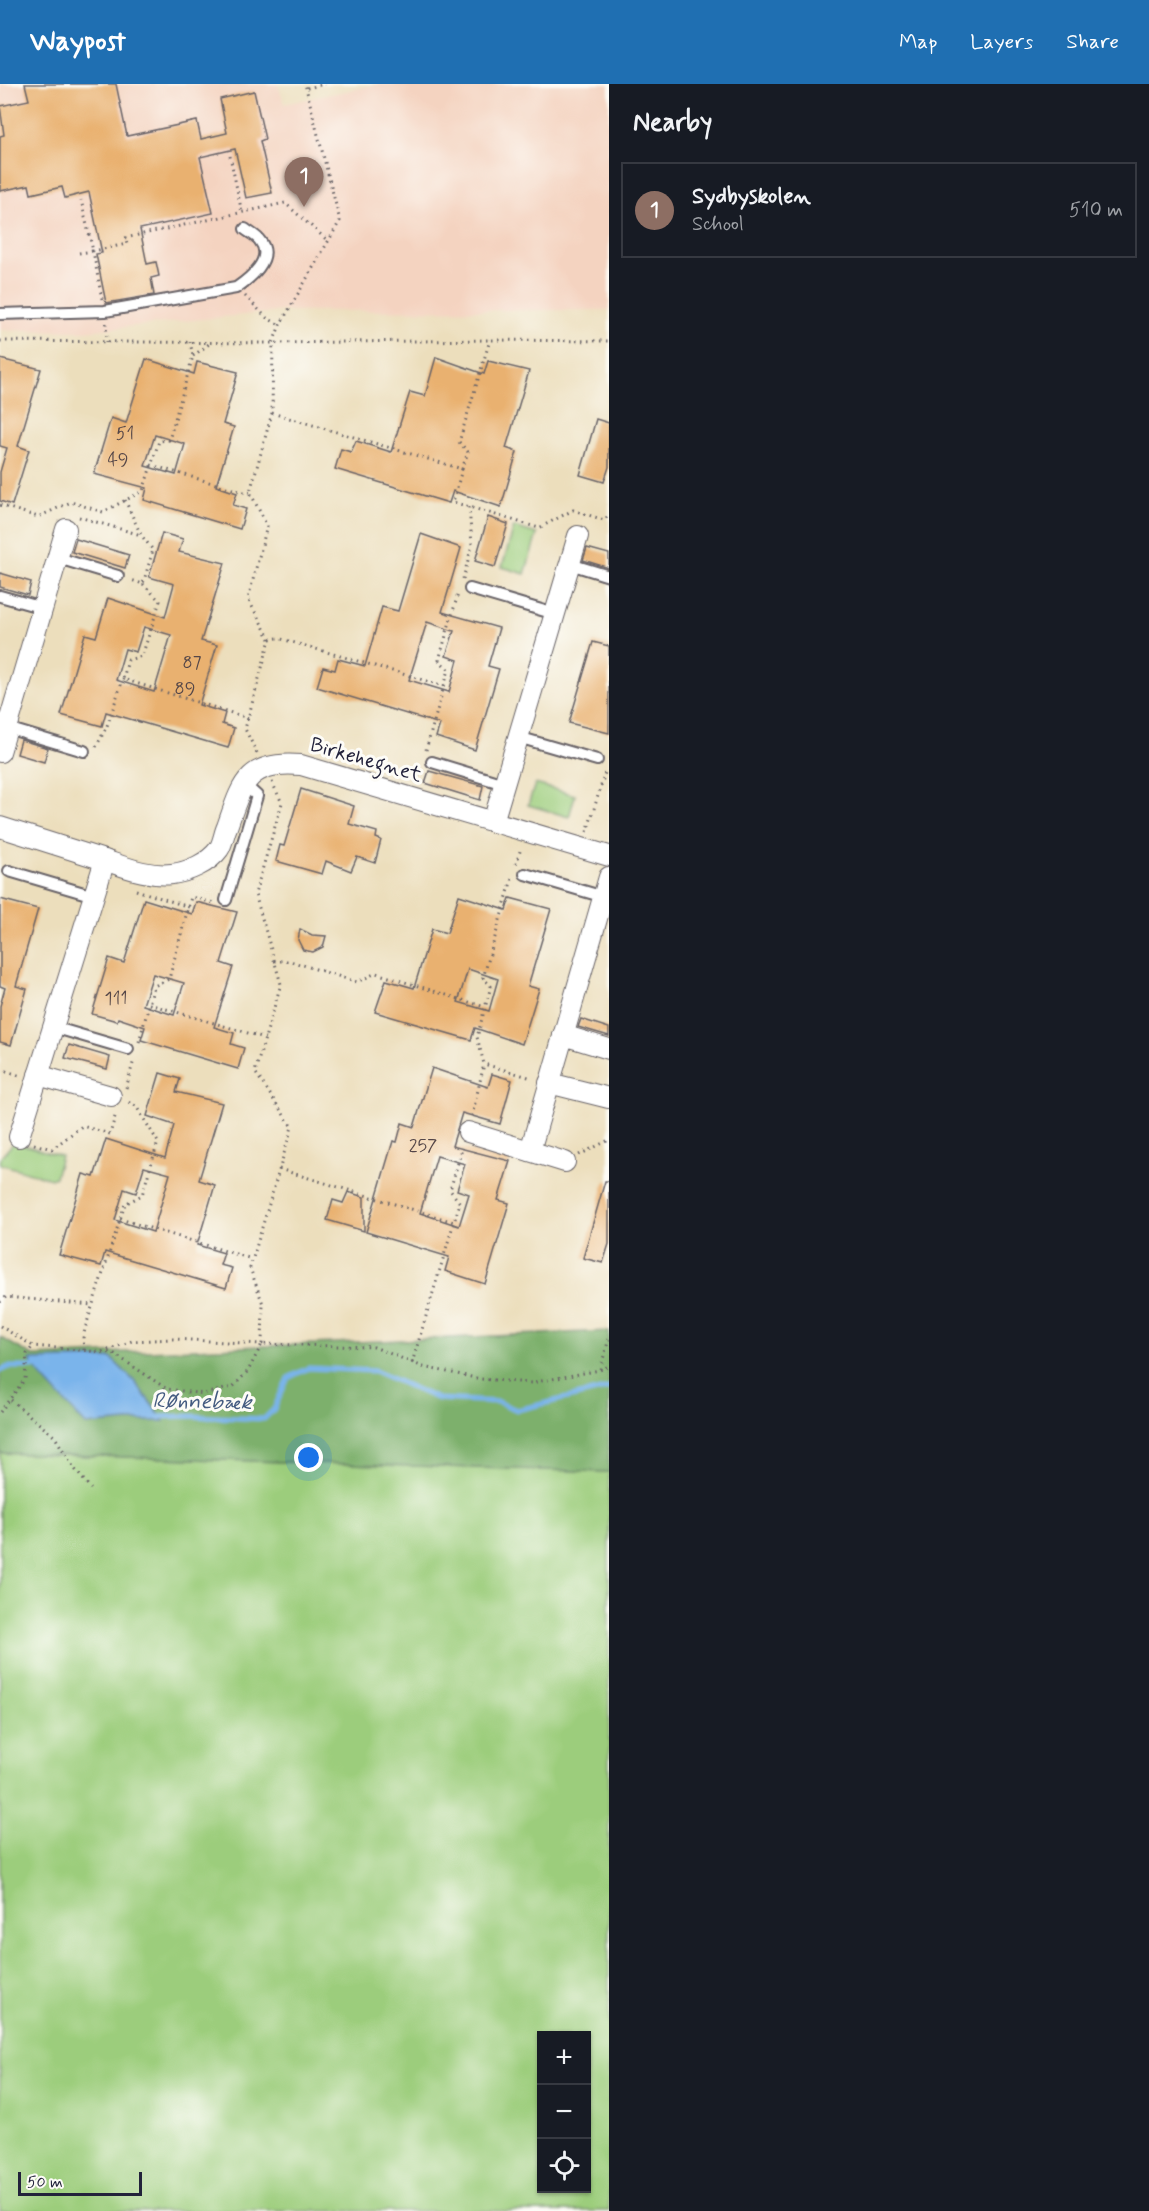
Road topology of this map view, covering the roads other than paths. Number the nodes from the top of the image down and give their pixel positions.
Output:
1 (245, 229) road end
2 (0, 314) edge
3 (70, 523) road end
4 (578, 536) dead end
5 (58, 558) junction
6 (570, 564) junction
7 (118, 576) road end
8 (609, 576) edge
9 (470, 590) dead end
10 (0, 596) edge
11 (43, 608) junction
12 (555, 614) junction
13 (7, 728) junction
14 (518, 737) junction
15 (84, 751) road end
16 (0, 752) edge
17 (432, 762) dead end
18 (602, 762) edge
19 (244, 784) junction
20 (504, 784) junction
21 (493, 822) junction
22 (0, 827) edge
23 (219, 849) junction
24 (239, 855) junction
25 (609, 856) edge
26 (105, 860) junction
27 (9, 871) dead end
28 (525, 874) dead end
29 (609, 878) edge
30 (94, 896) junction
31 (603, 897) junction
32 (226, 900) road end
33 (53, 1027) junction
34 (563, 1035) junction
35 (609, 1049) edge
36 (132, 1051) road end
37 (38, 1075) junction
38 (549, 1083) junction
39 (116, 1097) road end
40 (609, 1098) edge
41 (468, 1132) road end
42 (19, 1137) road end
43 (530, 1151) junction
44 (565, 1162) road end

1 - 2 lane
3 - 5 street
4 - 6 street
5 - 7 lane
5 - 11 street
6 - 8 lane
6 - 12 street
9 - 12 lane
10 - 11 lane
11 - 13 street
12 - 14 street
13 - 15 lane
13 - 16 street
14 - 18 lane
14 - 20 street
17 - 20 lane
19 - 21 street, Birkehegnet
19 - 23 street
19 - 24 lane
20 - 21 street
21 - 25 street, Birkehegnet
22 - 26 street
23 - 24 lane
23 - 26 street
24 - 32 lane
26 - 30 street
27 - 30 lane
28 - 31 lane
29 - 31 street
30 - 33 street
31 - 34 street
33 - 36 lane
33 - 37 street
34 - 35 street
34 - 38 street
37 - 39 street
37 - 42 street
38 - 40 street
38 - 43 street
41 - 43 street
43 - 44 street

